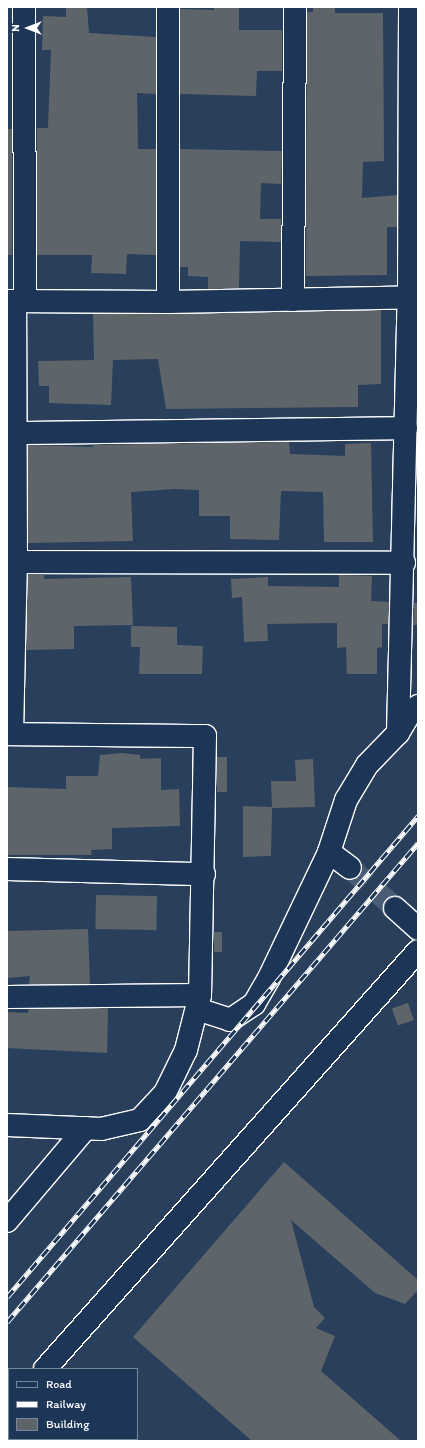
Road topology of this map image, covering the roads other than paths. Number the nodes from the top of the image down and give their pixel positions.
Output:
1 (24, 7) edge
2 (168, 7) edge
3 (295, 7) edge
4 (410, 7) edge
5 (415, 44) edge
6 (15, 49) edge
7 (16, 177) edge
8 (414, 297) edge
9 (293, 300) junction
10 (16, 301) edge
11 (168, 302) junction
12 (406, 428) junction
13 (16, 433) junction
14 (16, 562) junction
15 (404, 563) junction
16 (418, 706) edge
17 (398, 733) junction
18 (10, 734) edge
19 (329, 852) junction
20 (350, 868) tunnel mouth
21 (7, 869) edge
22 (204, 874) junction
23 (395, 908) tunnel mouth
24 (418, 929) edge
25 (418, 951) edge
26 (7, 996) edge
27 (198, 1002) junction
28 (7, 1125) edge
29 (86, 1128) junction
30 (7, 1221) edge
31 (46, 1368) edge

1 - 6 street
2 - 11 street
3 - 9 street
4 - 5 street
5 - 8 street
6 - 7 street
7 - 10 street
8 - 9 street
8 - 12 street
9 - 11 street
10 - 11 street
10 - 13 street
12 - 13 street
12 - 15 street
13 - 14 street
14 - 15 street
14 - 18 street
15 - 17 street
16 - 17 street
17 - 19 street
18 - 22 street
19 - 20 street
19 - 27 street
21 - 22 street
22 - 27 street
23 - 24 street
25 - 31 street
26 - 27 street
27 - 29 street
28 - 29 street
29 - 30 street

